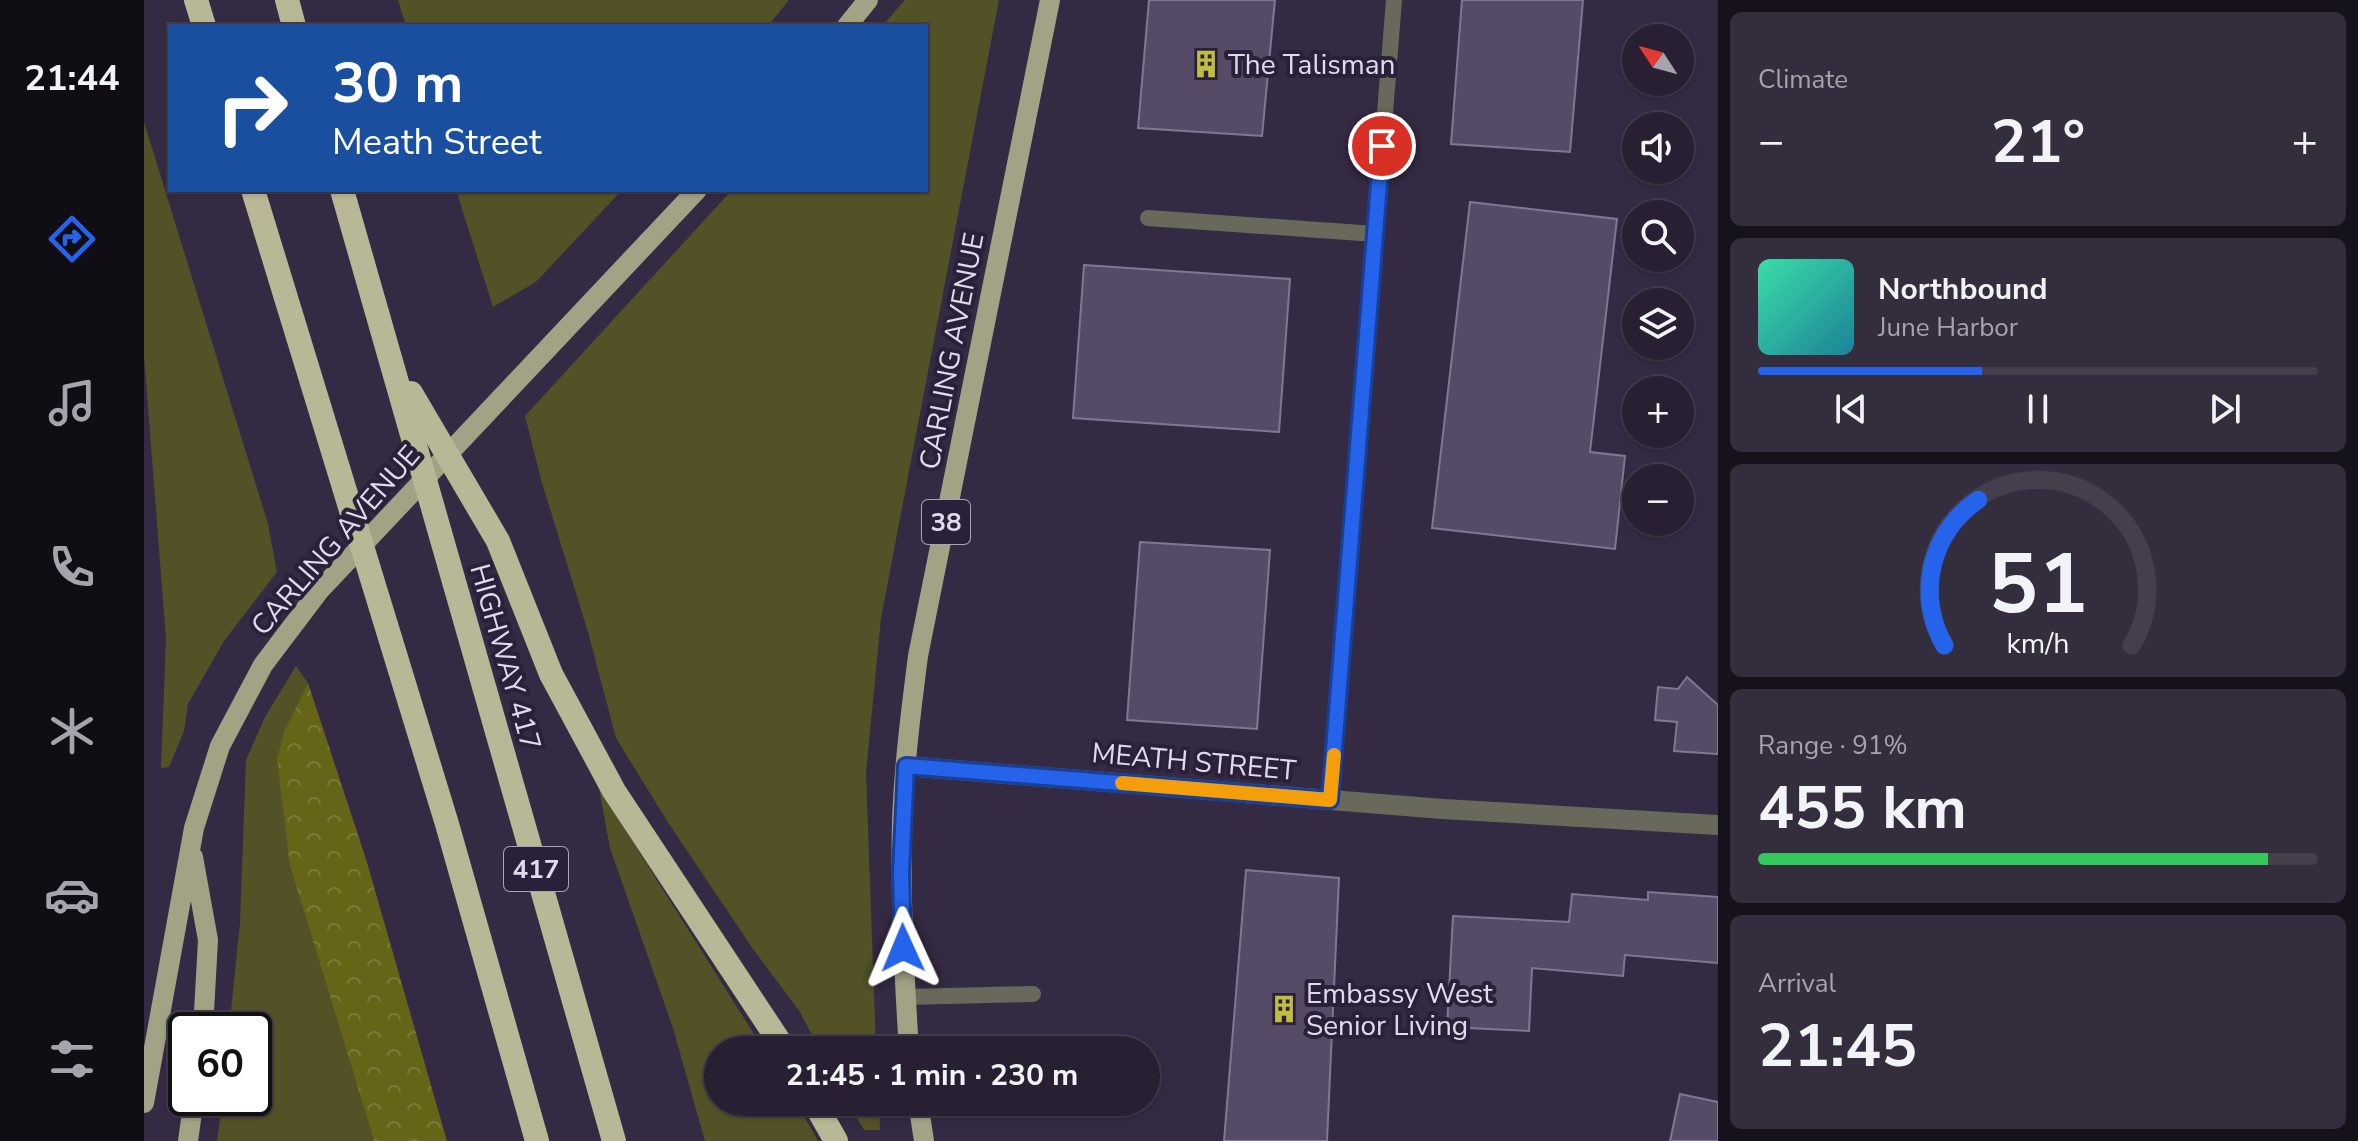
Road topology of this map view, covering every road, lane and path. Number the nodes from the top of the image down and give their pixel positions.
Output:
1 (196, 0) edge
2 (287, 0) edge
3 (868, 0) edge
4 (1050, 0) edge
5 (1394, 0) edge
6 (203, 24) edge
7 (293, 24) edge
8 (849, 24) edge
9 (254, 192) edge
10 (343, 192) edge
11 (695, 192) edge
12 (1148, 218) dead end
13 (1375, 234) junction
14 (394, 365) junction
15 (906, 766) junction
16 (1330, 800) junction
17 (1718, 825) edge
18 (191, 846) junction
19 (1033, 994) dead end
20 (905, 997) junction
21 (204, 1012) edge
22 (776, 1036) edge
23 (908, 1036) edge
24 (144, 1103) edge
25 (191, 1116) edge
26 (822, 1116) edge
27 (920, 1116) edge
28 (188, 1141) edge
29 (537, 1141) edge
30 (614, 1141) edge
31 (836, 1141) edge
32 (924, 1141) edge

1 - 6 highway
2 - 7 highway
3 - 8 main road
4 - 15 main road, CARLING AVENUE / 38
5 - 13 lane
9 - 29 highway, 417
10 - 14 highway, HIGHWAY 417 / 417
11 - 18 main road, CARLING AVENUE
12 - 13 lane
13 - 16 lane
14 - 22 highway
14 - 30 highway, HIGHWAY 417 / 417
15 - 16 street, MEATH STREET
15 - 20 main road, CARLING AVENUE / 38
16 - 17 street, MEATH STREET
18 - 21 main road
18 - 24 main road, CARLING AVENUE
19 - 20 lane
20 - 23 main road, CARLING AVENUE / 38
25 - 28 main road
26 - 31 highway
27 - 32 main road

